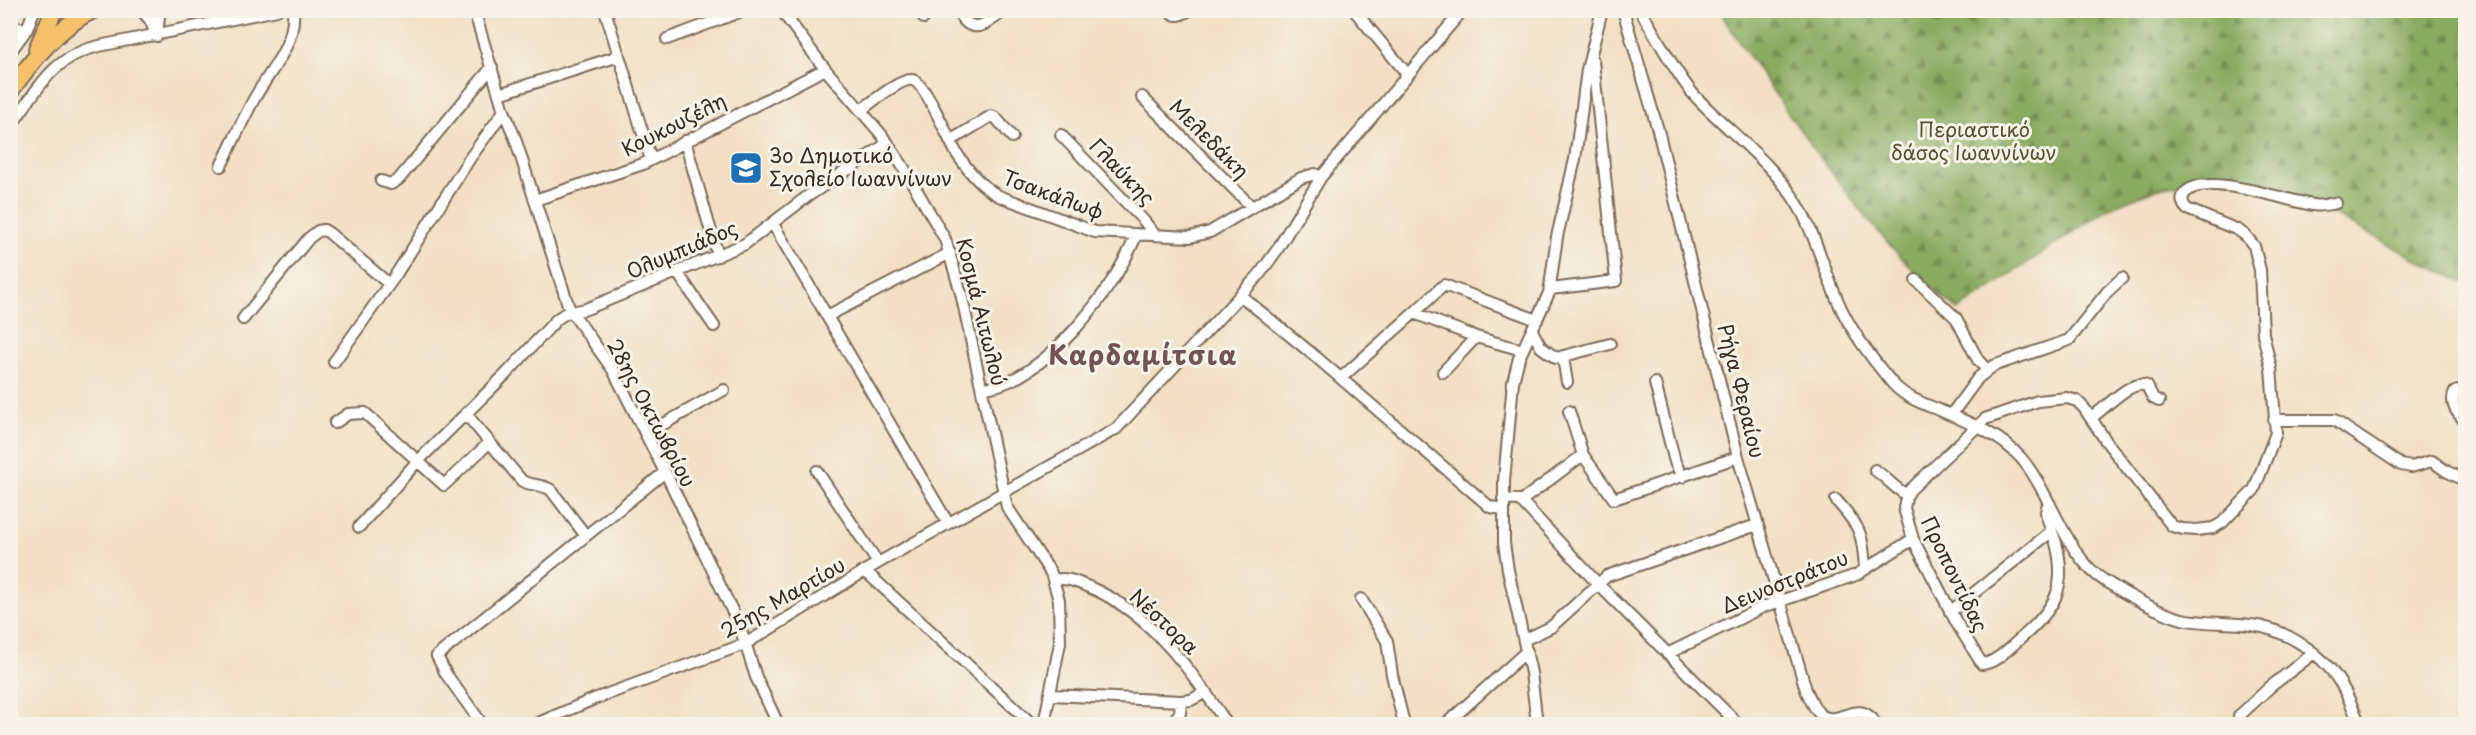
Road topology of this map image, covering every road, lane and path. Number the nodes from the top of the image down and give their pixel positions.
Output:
1 (34, 10) edge
2 (54, 10) edge
3 (93, 10) edge
4 (156, 10) edge
5 (277, 10) edge
6 (293, 10) edge
7 (474, 10) edge
8 (605, 10) edge
9 (745, 10) edge
10 (781, 10) edge
11 (957, 10) edge
12 (1006, 10) edge
13 (1169, 10) edge
14 (1190, 10) edge
15 (1354, 10) edge
16 (1463, 10) edge
17 (1602, 10) edge
18 (1623, 10) edge
19 (1640, 10) edge
20 (141, 12) edge
21 (10, 27) edge
22 (27, 29) junction
23 (157, 36) junction
24 (667, 39) dead end
25 (10, 52) edge
26 (619, 56) junction
27 (1589, 59) junction
28 (29, 66) junction
29 (492, 67) junction
30 (825, 69) junction
31 (1408, 75) junction
32 (10, 91) edge
33 (499, 94) junction
34 (1142, 97) dead end
35 (861, 110) junction
36 (504, 111) junction
37 (10, 127) edge
38 (1061, 135) dead end
39 (1012, 137) dead end
40 (685, 141) junction
41 (950, 141) junction
42 (888, 143) junction
43 (651, 160) junction
44 (221, 166) dead end
45 (1321, 177) junction
46 (381, 181) dead end
47 (535, 200) junction
48 (2336, 203) dead end
49 (1251, 207) junction
50 (773, 224) junction
51 (1136, 235) junction
52 (1155, 235) junction
53 (950, 253) junction
54 (718, 256) junction
55 (677, 272) junction
56 (2122, 278) dead end
57 (1916, 280) dead end
58 (389, 284) junction
59 (1551, 289) junction
60 (1240, 295) junction
61 (571, 312) junction
62 (1414, 313) junction
63 (827, 316) junction
64 (243, 319) dead end
65 (714, 326) dead end
66 (1534, 326) junction
67 (1476, 337) junction
68 (1610, 344) dead end
69 (1522, 350) junction
70 (1563, 358) junction
71 (334, 362) dead end
72 (1987, 370) junction
73 (1443, 372) dead end
74 (1341, 378) junction
75 (1567, 382) dead end
76 (1654, 383) dead end
77 (982, 388) junction
78 (2466, 388) edge
79 (724, 390) dead end
80 (2159, 401) dead end
81 (1569, 411) dead end
82 (466, 414) junction
83 (1951, 415) junction
84 (2091, 418) junction
85 (2274, 420) junction
86 (2466, 422) edge
87 (336, 423) dead end
88 (1977, 426) junction
89 (646, 434) junction
90 (490, 442) junction
91 (1583, 455) junction
92 (1738, 457) junction
93 (418, 462) junction
94 (1875, 470) dead end
95 (818, 471) dead end
96 (665, 472) junction
97 (1682, 477) junction
98 (2466, 481) edge
99 (1004, 494) junction
100 (1906, 496) junction
101 (1836, 500) dead end
102 (1521, 501) junction
103 (1503, 504) junction
104 (2050, 504) junction
105 (948, 523) junction
106 (1757, 525) junction
107 (359, 527) dead end
108 (2052, 531) junction
109 (586, 536) junction
110 (1913, 539) junction
111 (878, 563) junction
112 (1865, 569) junction
113 (865, 571) junction
114 (1054, 580) junction
115 (1598, 584) junction
116 (1361, 599) dead end
117 (1781, 601) junction
118 (1950, 612) junction
119 (746, 644) junction
120 (1526, 645) junction
121 (2314, 653) junction
122 (1667, 654) junction
123 (1206, 692) junction
124 (1051, 695) junction
125 (1181, 701) junction
126 (2239, 716) dead end
127 (1822, 721) edge
128 (482, 724) edge
129 (537, 724) edge
130 (778, 724) edge
131 (1032, 724) edge
132 (1044, 724) edge
133 (1171, 724) edge
134 (1227, 724) edge
135 (1404, 724) edge
136 (1446, 724) edge
137 (1537, 724) edge
138 (1738, 724) edge
139 (1876, 724) edge
140 (2360, 724) edge

1 - 22 street
2 - 28 highway
3 - 28 highway
4 - 23 street
5 - 23 street
6 - 44 street
7 - 29 street, 28ης Οκτωβρίου
8 - 26 street
9 - 24 street
10 - 30 street, Κοσμά Αιτωλού
11 - 12 street
13 - 14 street
15 - 31 street
16 - 31 street, 25ης Μαρτίου
17 - 27 street
18 - 92 street, Ρήγα Φεραίου
19 - 83 street
20 - 23 street
21 - 22 street
22 - 25 street
23 - 37 street
26 - 33 street
26 - 43 street
27 - 59 street
27 - 59 street
28 - 32 highway
29 - 33 street, 28ης Οκτωβρίου
29 - 46 street
30 - 35 street, Κοσμά Αιτωλού
30 - 40 street, Κουκουζέλη
31 - 45 street, 25ης Μαρτίου
33 - 36 street, 28ης Οκτωβρίου
34 - 49 street, Μελεδάκη
35 - 41 street, Τσακάλωφ
35 - 42 street, Κοσμά Αιτωλού
36 - 47 street, 28ης Οκτωβρίου
36 - 58 street
38 - 52 street, Γλαύκης
39 - 41 street
40 - 43 street, Κουκουζέλη
40 - 54 street
41 - 51 street, Τσακάλωφ
42 - 50 street, Ολυμπιάδος
42 - 53 street, Κοσμά Αιτωλού
43 - 47 street, Κουκουζέλη
45 - 49 street, Τσακάλωφ
45 - 60 street, 25ης Μαρτίου
47 - 61 street, 28ης Οκτωβρίου
48 - 85 street
49 - 52 street, Τσακάλωφ
50 - 54 street, Ολυμπιάδος
50 - 63 street
51 - 52 street, Τσακάλωφ
51 - 77 street
53 - 63 street
53 - 77 street, Κοσμά Αιτωλού
54 - 55 street, Ολυμπιάδος
55 - 61 street, Ολυμπιάδος
55 - 65 street
56 - 72 street
57 - 72 street
58 - 64 street
58 - 71 street
59 - 66 street
60 - 74 street
60 - 99 street, 25ης Μαρτίου
61 - 82 street, Ολυμπιάδος
61 - 89 street, 28ης Οκτωβρίου
62 - 66 street
62 - 67 street
62 - 74 street
63 - 105 street
66 - 69 street
66 - 70 street
67 - 69 street
67 - 73 street
68 - 70 street
69 - 103 street
70 - 75 street
72 - 83 street
74 - 103 street
76 - 97 street
77 - 99 street, Κοσμά Αιτωλού
78 - 86 street
79 - 89 street
80 - 84 street
81 - 91 street
82 - 90 street
82 - 93 street, Ολυμπιάδος
83 - 88 street
84 - 85 street
84 - 88 street
85 - 98 street
87 - 93 street
88 - 100 street
88 - 104 street
89 - 96 street, 28ης Οκτωβρίου
90 - 93 street
90 - 109 street
91 - 97 street
91 - 102 street
92 - 97 street
92 - 106 street, Ρήγα Φεραίου
93 - 107 street, Ολυμπιάδος
94 - 100 street
95 - 111 street
96 - 109 street
96 - 119 street, 28ης Οκτωβρίου
99 - 105 street, 25ης Μαρτίου
99 - 114 street, Κοσμά Αιτωλού
100 - 110 street, Προποντίδας
101 - 112 street
102 - 103 street
102 - 115 street
103 - 120 street
104 - 108 street
104 - 121 street
105 - 111 street, 25ης Μαρτίου
106 - 115 street
106 - 117 street, Ρήγα Φεραίου
108 - 118 street
108 - 118 street, Προποντίδας
109 - 128 street
110 - 112 street, Δεινοστράτου
110 - 118 street, Προποντίδας
111 - 113 street, 25ης Μαρτίου
112 - 117 street, Δεινοστράτου
113 - 119 street, 25ης Μαρτίου
113 - 131 street
114 - 123 street, Νέστορα
114 - 124 street, Κοσμά Αιτωλού
115 - 120 street
115 - 122 street
116 - 135 street
117 - 122 street, Δεινοστράτου
117 - 127 street, Ρήγα Φεραίου
119 - 129 street, 25ης Μαρτίου
119 - 130 street, 28ης Οκτωβρίου
120 - 136 street
120 - 137 street
121 - 126 street
121 - 140 street
122 - 138 street
123 - 125 street
123 - 134 street, Νέστορα
124 - 125 street
124 - 132 street, Κοσμά Αιτωλού
125 - 133 street
127 - 139 street, Ρήγα Φεραίου

